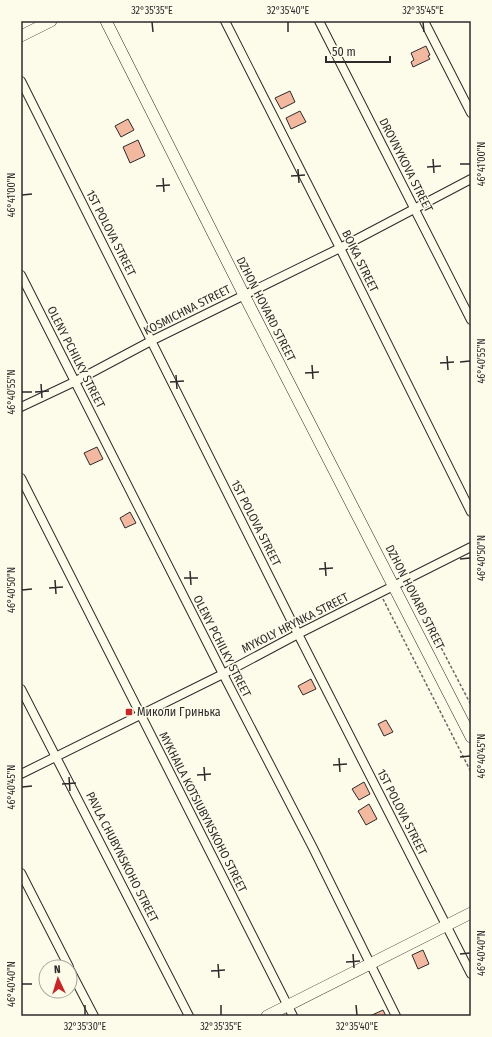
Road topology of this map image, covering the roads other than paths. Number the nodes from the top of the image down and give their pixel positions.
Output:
1 (50, 21) edge
2 (106, 21) edge
3 (225, 21) edge
4 (319, 21) edge
5 (424, 21) edge
6 (21, 36) edge
7 (21, 81) edge
8 (471, 113) edge
9 (471, 179) edge
10 (415, 208) junction
11 (340, 248) junction
12 (21, 275) edge
13 (244, 295) junction
14 (471, 320) edge
15 (151, 341) junction
16 (74, 382) junction
17 (21, 408) edge
18 (21, 478) edge
19 (471, 512) edge
20 (471, 547) edge
21 (395, 586) junction
22 (298, 634) junction
23 (223, 674) junction
24 (21, 688) edge
25 (140, 715) junction
26 (471, 737) edge
27 (56, 756) junction
28 (21, 774) edge
29 (21, 873) edge
30 (471, 913) edge
31 (446, 925) junction
32 (64, 959) edge
33 (369, 964) junction
34 (471, 974) edge
35 (78, 985) edge
36 (288, 1006) junction
37 (94, 1016) edge
38 (189, 1016) edge
39 (267, 1016) edge
40 (293, 1016) edge
41 (396, 1016) edge

1 - 6 street
2 - 13 street, DZHON HOVARD STREET
3 - 11 street, BOIKA STREET
4 - 10 street, DROVNYKOVA STREET
5 - 8 street
7 - 15 street, 1ST POLOVA STREET
9 - 10 street, KOSMICHNA STREET
10 - 11 street, KOSMICHNA STREET
10 - 14 street, DROVNYKOVA STREET
11 - 13 street, KOSMICHNA STREET
11 - 19 street, BOIKA STREET
12 - 16 street, OLENY PCHILKY STREET
13 - 15 street, KOSMICHNA STREET
13 - 21 street, DZHON HOVARD STREET
15 - 16 street, KOSMICHNA STREET
15 - 22 street, 1ST POLOVA STREET
16 - 17 street, KOSMICHNA STREET
16 - 23 street, OLENY PCHILKY STREET
18 - 25 street, MYKHAILA KOTSIUBYNSKOHO STREET
20 - 21 street, MYKOLY HRYNKA STREET
21 - 22 street, MYKOLY HRYNKA STREET
21 - 26 street, DZHON HOVARD STREET
22 - 23 street, MYKOLY HRYNKA STREET
22 - 31 street, 1ST POLOVA STREET
23 - 25 street, MYKOLY HRYNKA STREET
23 - 33 street, OLENY PCHILKY STREET
24 - 27 street, PAVLA CHUBYNSKOHO STREET
25 - 27 street, MYKOLY HRYNKA STREET
25 - 36 street, MYKHAILA KOTSIUBYNSKOHO STREET
27 - 28 street, MYKOLY HRYNKA STREET
27 - 38 street, PAVLA CHUBYNSKOHO STREET
29 - 32 street
30 - 31 street
31 - 33 street
31 - 34 street, 1ST POLOVA STREET
33 - 36 street
33 - 41 street, OLENY PCHILKY STREET
35 - 37 street
36 - 39 street
36 - 40 street, MYKHAILA KOTSIUBYNSKOHO STREET

